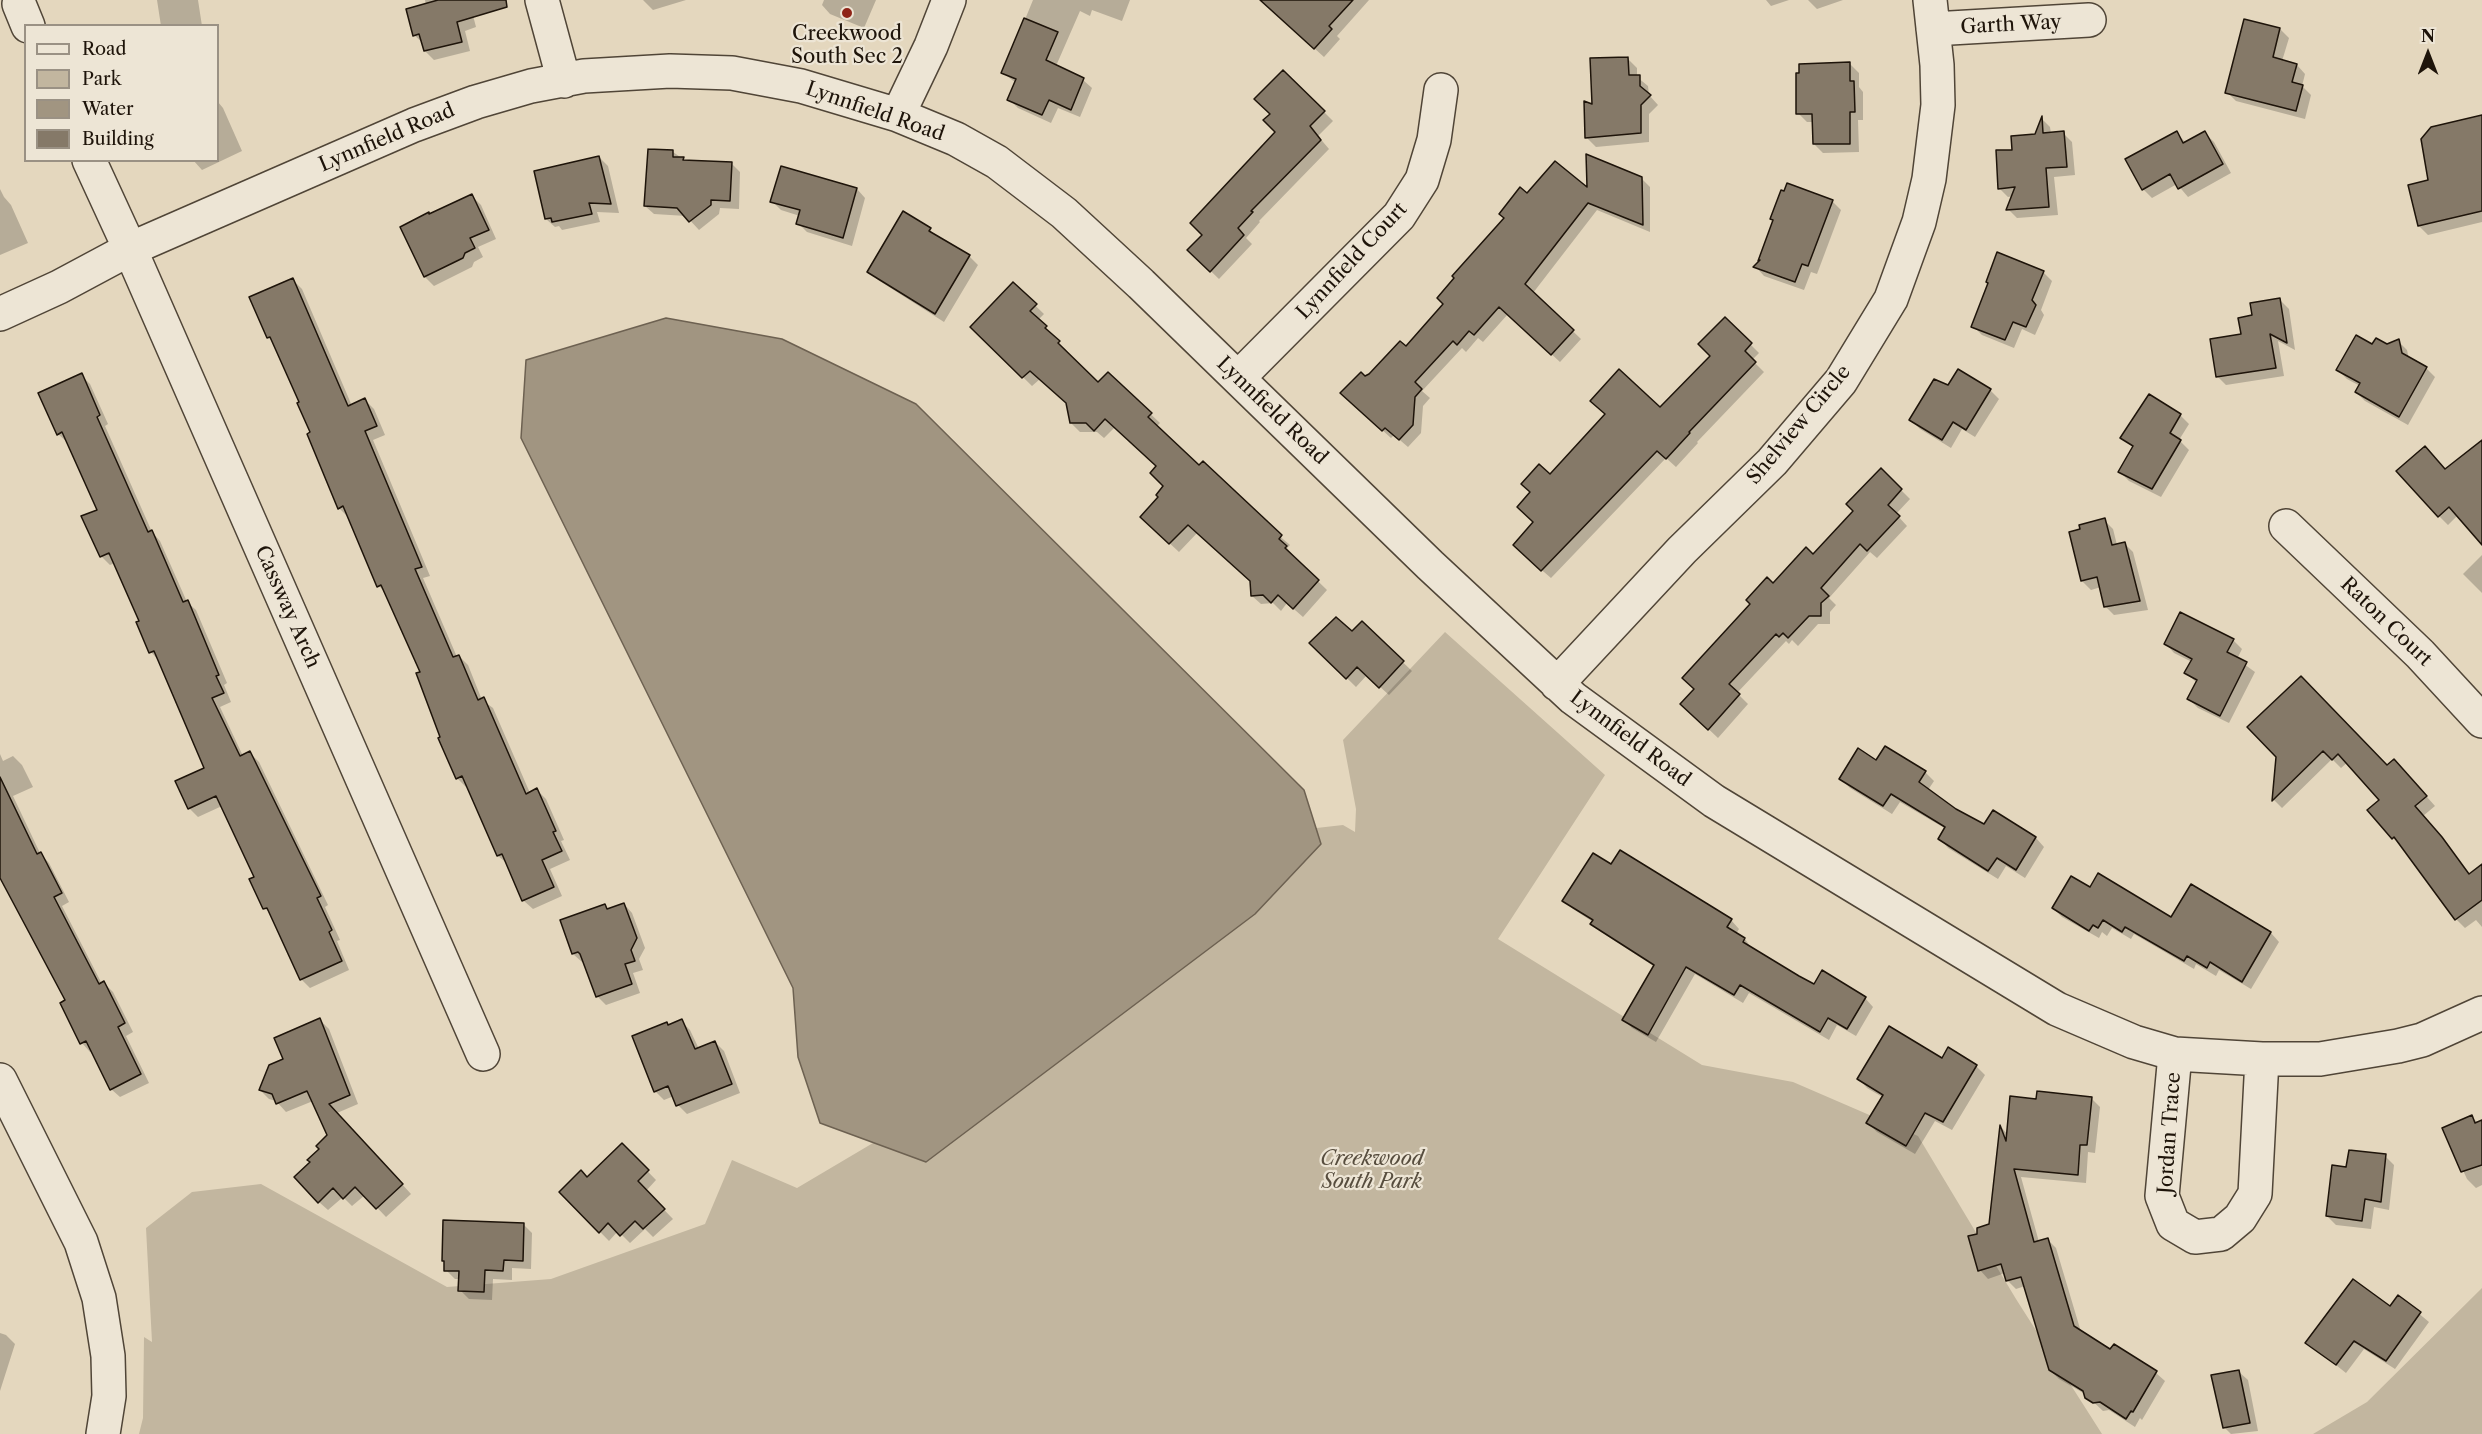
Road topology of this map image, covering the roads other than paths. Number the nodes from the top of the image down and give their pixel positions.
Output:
1 (542, 0) edge
2 (949, 0) edge
3 (1931, 15) edge
4 (2089, 20) dead end
5 (564, 81) junction
6 (1441, 90) dead end
7 (898, 115) junction
8 (90, 162) edge
9 (130, 249) junction
10 (0, 314) edge
11 (1238, 378) junction
12 (2286, 526) dead end
13 (1557, 684) junction
14 (2482, 721) edge
15 (2482, 1012) edge
16 (483, 1054) dead end
17 (2175, 1054) junction
18 (2262, 1059) junction
19 (0, 1080) edge
20 (104, 1434) edge

1 - 5 street
2 - 7 street
3 - 4 street, Garth Way
3 - 13 street, Shelview Circle
5 - 7 street, Lynnfield Road
5 - 9 street, Lynnfield Road
6 - 11 street, Lynnfield Court
7 - 11 street, Lynnfield Road
8 - 9 street, Cassway Arch
9 - 10 street, Lynnfield Road
9 - 16 street, Cassway Arch
11 - 13 street, Lynnfield Road
12 - 14 street, Raton Court
13 - 17 street, Lynnfield Road
15 - 18 street, Lynnfield Road
17 - 18 street, Lynnfield Road
17 - 18 street, Jordan Trace
19 - 20 street

